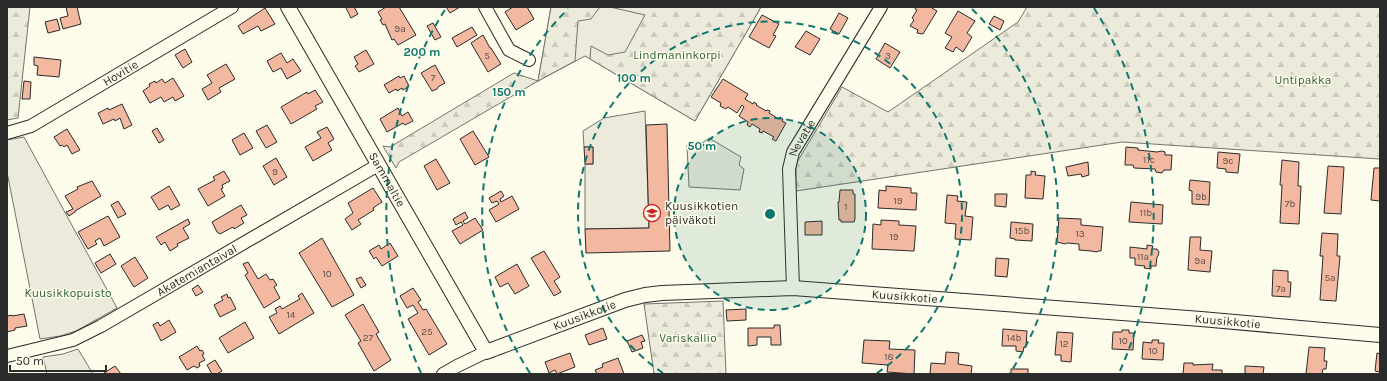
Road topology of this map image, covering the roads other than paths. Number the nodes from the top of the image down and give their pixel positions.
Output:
1 (232, 7) edge
2 (288, 7) edge
3 (485, 7) edge
4 (881, 7) edge
5 (529, 60) dead end
6 (7, 132) edge
7 (378, 165) junction
8 (794, 288) junction
9 (1380, 335) edge
10 (486, 352) junction
11 (7, 356) edge
12 (443, 374) edge

1 - 6 street, Hovitie
2 - 7 street, Sammaltie
3 - 5 street
4 - 8 street, Nevatie
7 - 10 street, Sammaltie
7 - 11 street, Akatemiantaival
8 - 9 street, Kuusikkotie
8 - 10 street, Kuusikkotie
10 - 12 street, Kuusikkotie

